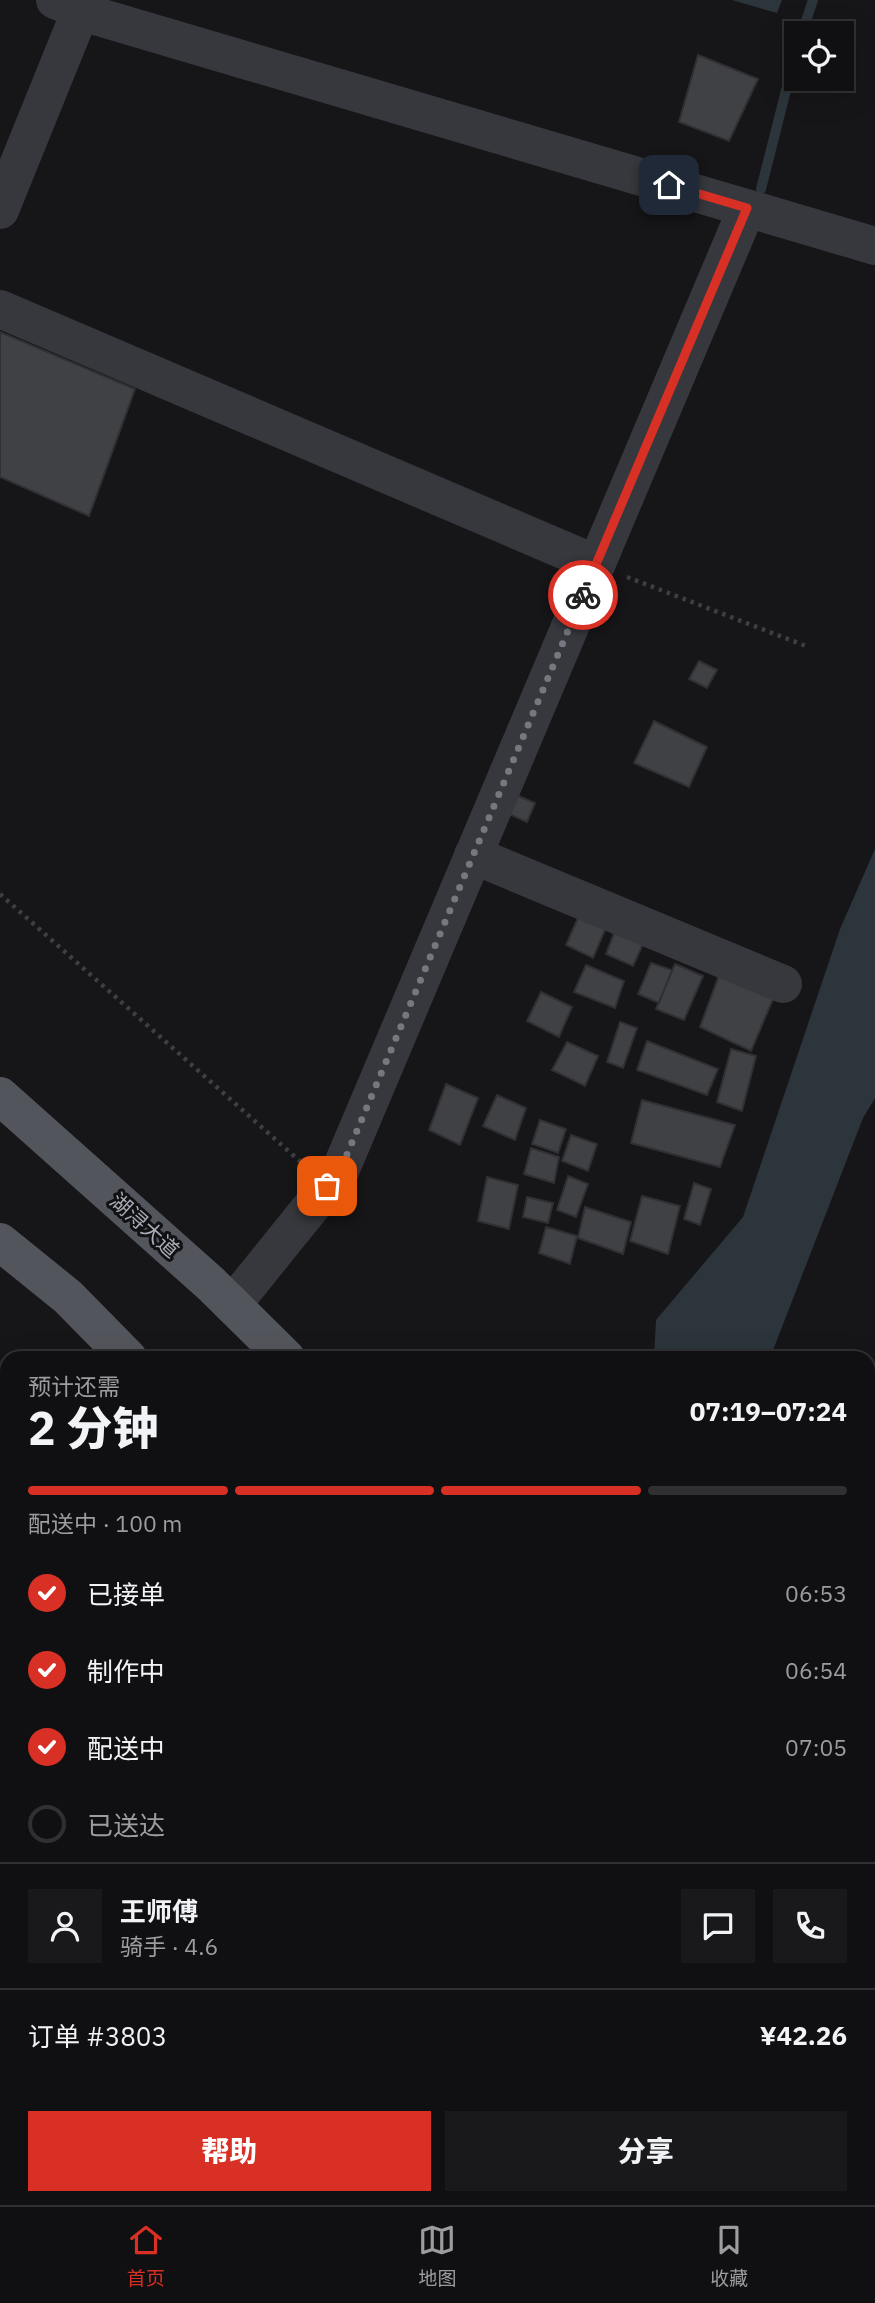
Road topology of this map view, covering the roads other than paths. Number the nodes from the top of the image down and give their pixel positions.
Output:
1 (73, 3) edge
2 (747, 208) junction
3 (0, 211) edge
4 (875, 246) edge
5 (0, 309) edge
6 (596, 565) junction
7 (474, 855) junction
8 (783, 984) dead end
9 (0, 1096) edge
10 (0, 1242) edge
11 (232, 1305) junction
12 (121, 1351) edge
13 (279, 1351) edge

1 - 2 street
1 - 3 street
2 - 4 street
2 - 6 street
5 - 6 street
6 - 7 street
7 - 8 street
7 - 11 street
9 - 11 main road, 湖浔大道
10 - 12 main road
11 - 13 main road, 湖浔大道

